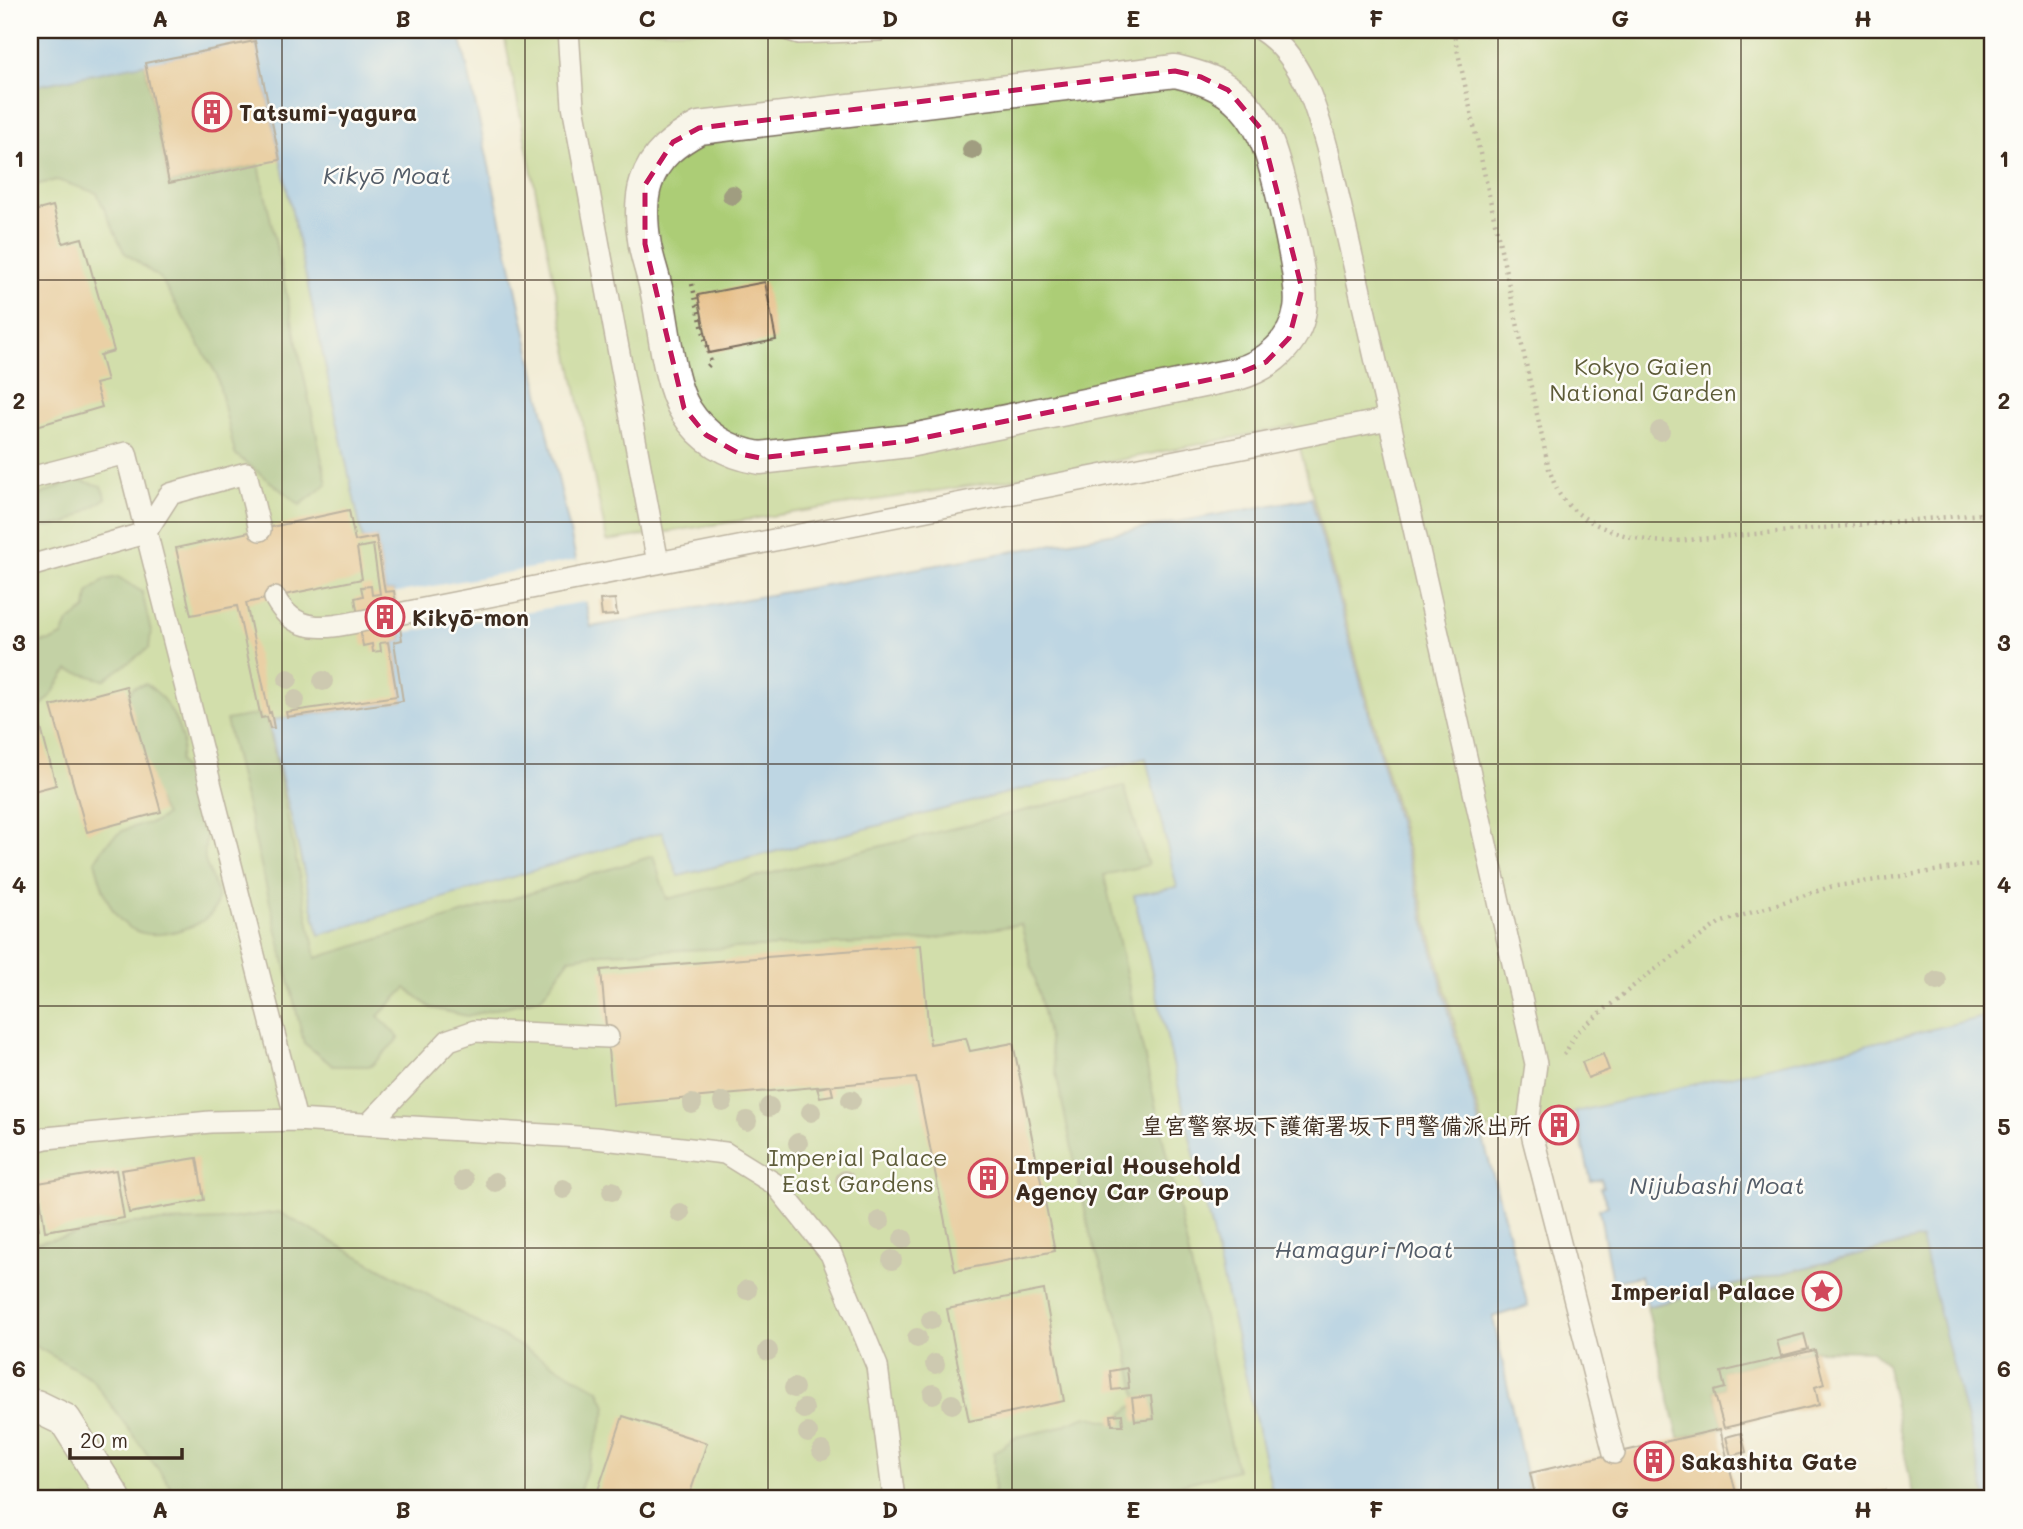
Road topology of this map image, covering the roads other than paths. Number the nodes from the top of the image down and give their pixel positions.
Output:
1 (568, 30) edge
2 (789, 30) edge
3 (879, 30) edge
4 (1261, 30) edge
5 (1389, 419) junction
6 (908, 441) joint
7 (30, 478) edge
8 (260, 530) dead end
9 (145, 533) junction
10 (659, 563) junction
11 (30, 566) edge
12 (275, 598) dead end
13 (398, 614) dead end
14 (372, 619) dead end
15 (608, 1037) dead end
16 (296, 1120) junction
17 (369, 1124) junction
18 (30, 1142) edge
19 (30, 1407) edge
20 (1614, 1453) dead end
21 (115, 1499) edge
22 (894, 1499) edge

1 - 10 lane
2 - 3 lane
4 - 5 lane
5 - 10 lane
5 - 20 lane
6 - 6 street
7 - 9 lane
8 - 9 lane
9 - 11 lane
9 - 16 lane
10 - 13 lane
12 - 14 lane
15 - 17 lane
16 - 17 lane
16 - 18 lane
17 - 22 lane
19 - 21 street

